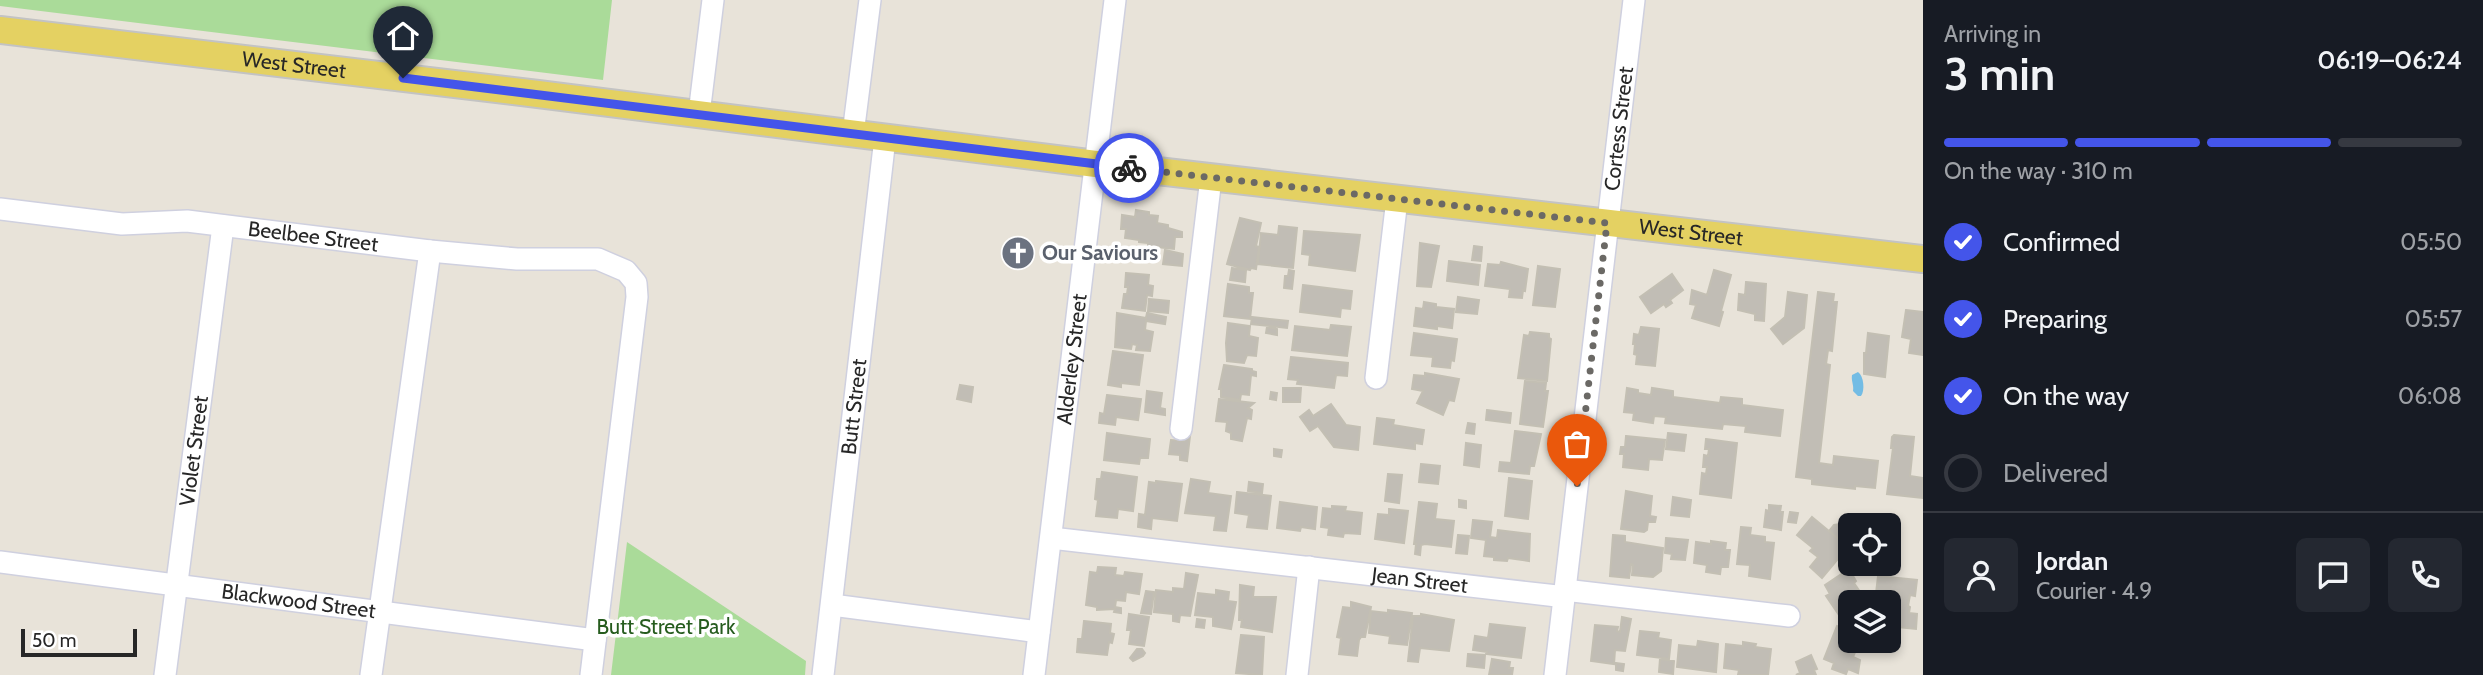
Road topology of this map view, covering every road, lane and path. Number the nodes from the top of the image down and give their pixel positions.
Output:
1 (713, 0) edge
2 (870, 0) edge
3 (1115, 0) edge
4 (1634, 0) edge
5 (0, 30) edge
6 (699, 114) junction
7 (853, 134) junction
8 (885, 138) junction
9 (1096, 164) junction
10 (1211, 178) junction
11 (1398, 199) junction
12 (0, 209) edge
13 (1607, 223) junction
14 (223, 226) junction
15 (429, 251) junction
16 (1923, 259) edge
17 (1376, 379) dead end
18 (1181, 429) dead end
19 (1051, 538) junction
20 (0, 562) edge
21 (1309, 567) junction
22 (177, 585) junction
23 (1564, 594) junction
24 (832, 605) junction
25 (379, 612) junction
26 (1789, 616) dead end
27 (1039, 632) junction
28 (595, 640) junction
29 (165, 675) edge
30 (372, 675) edge
31 (591, 675) edge
32 (823, 675) edge
33 (1034, 675) edge
34 (1297, 675) edge
35 (1555, 675) edge

1 - 6 street
2 - 7 street
3 - 9 street, Alderley Street
4 - 13 street, Cortess Street
5 - 6 main road, West Street
6 - 7 main road, West Street
7 - 8 main road, West Street
8 - 9 main road, West Street
8 - 24 street, Butt Street
9 - 10 main road, West Street
9 - 19 street, Alderley Street
10 - 11 main road, West Street
10 - 18 street
11 - 13 main road, West Street
11 - 17 street
12 - 14 street, Beelbee Street
13 - 16 main road, West Street
13 - 23 street, Cortess Street
14 - 15 street, Beelbee Street
14 - 22 street, Violet Street
15 - 25 street
15 - 28 street, Beelbee Street
19 - 21 street, Jean Street
19 - 27 street, Alderley Street
20 - 22 street, Blackwood Street
21 - 23 street, Jean Street
21 - 34 street
22 - 25 street, Blackwood Street
22 - 29 street, Violet Street
23 - 26 street, Jean Street
23 - 35 street, Cortess Street
24 - 27 street
24 - 32 street, Butt Street
25 - 28 street, Blackwood Street
25 - 30 street
27 - 33 street, Alderley Street
28 - 31 street

